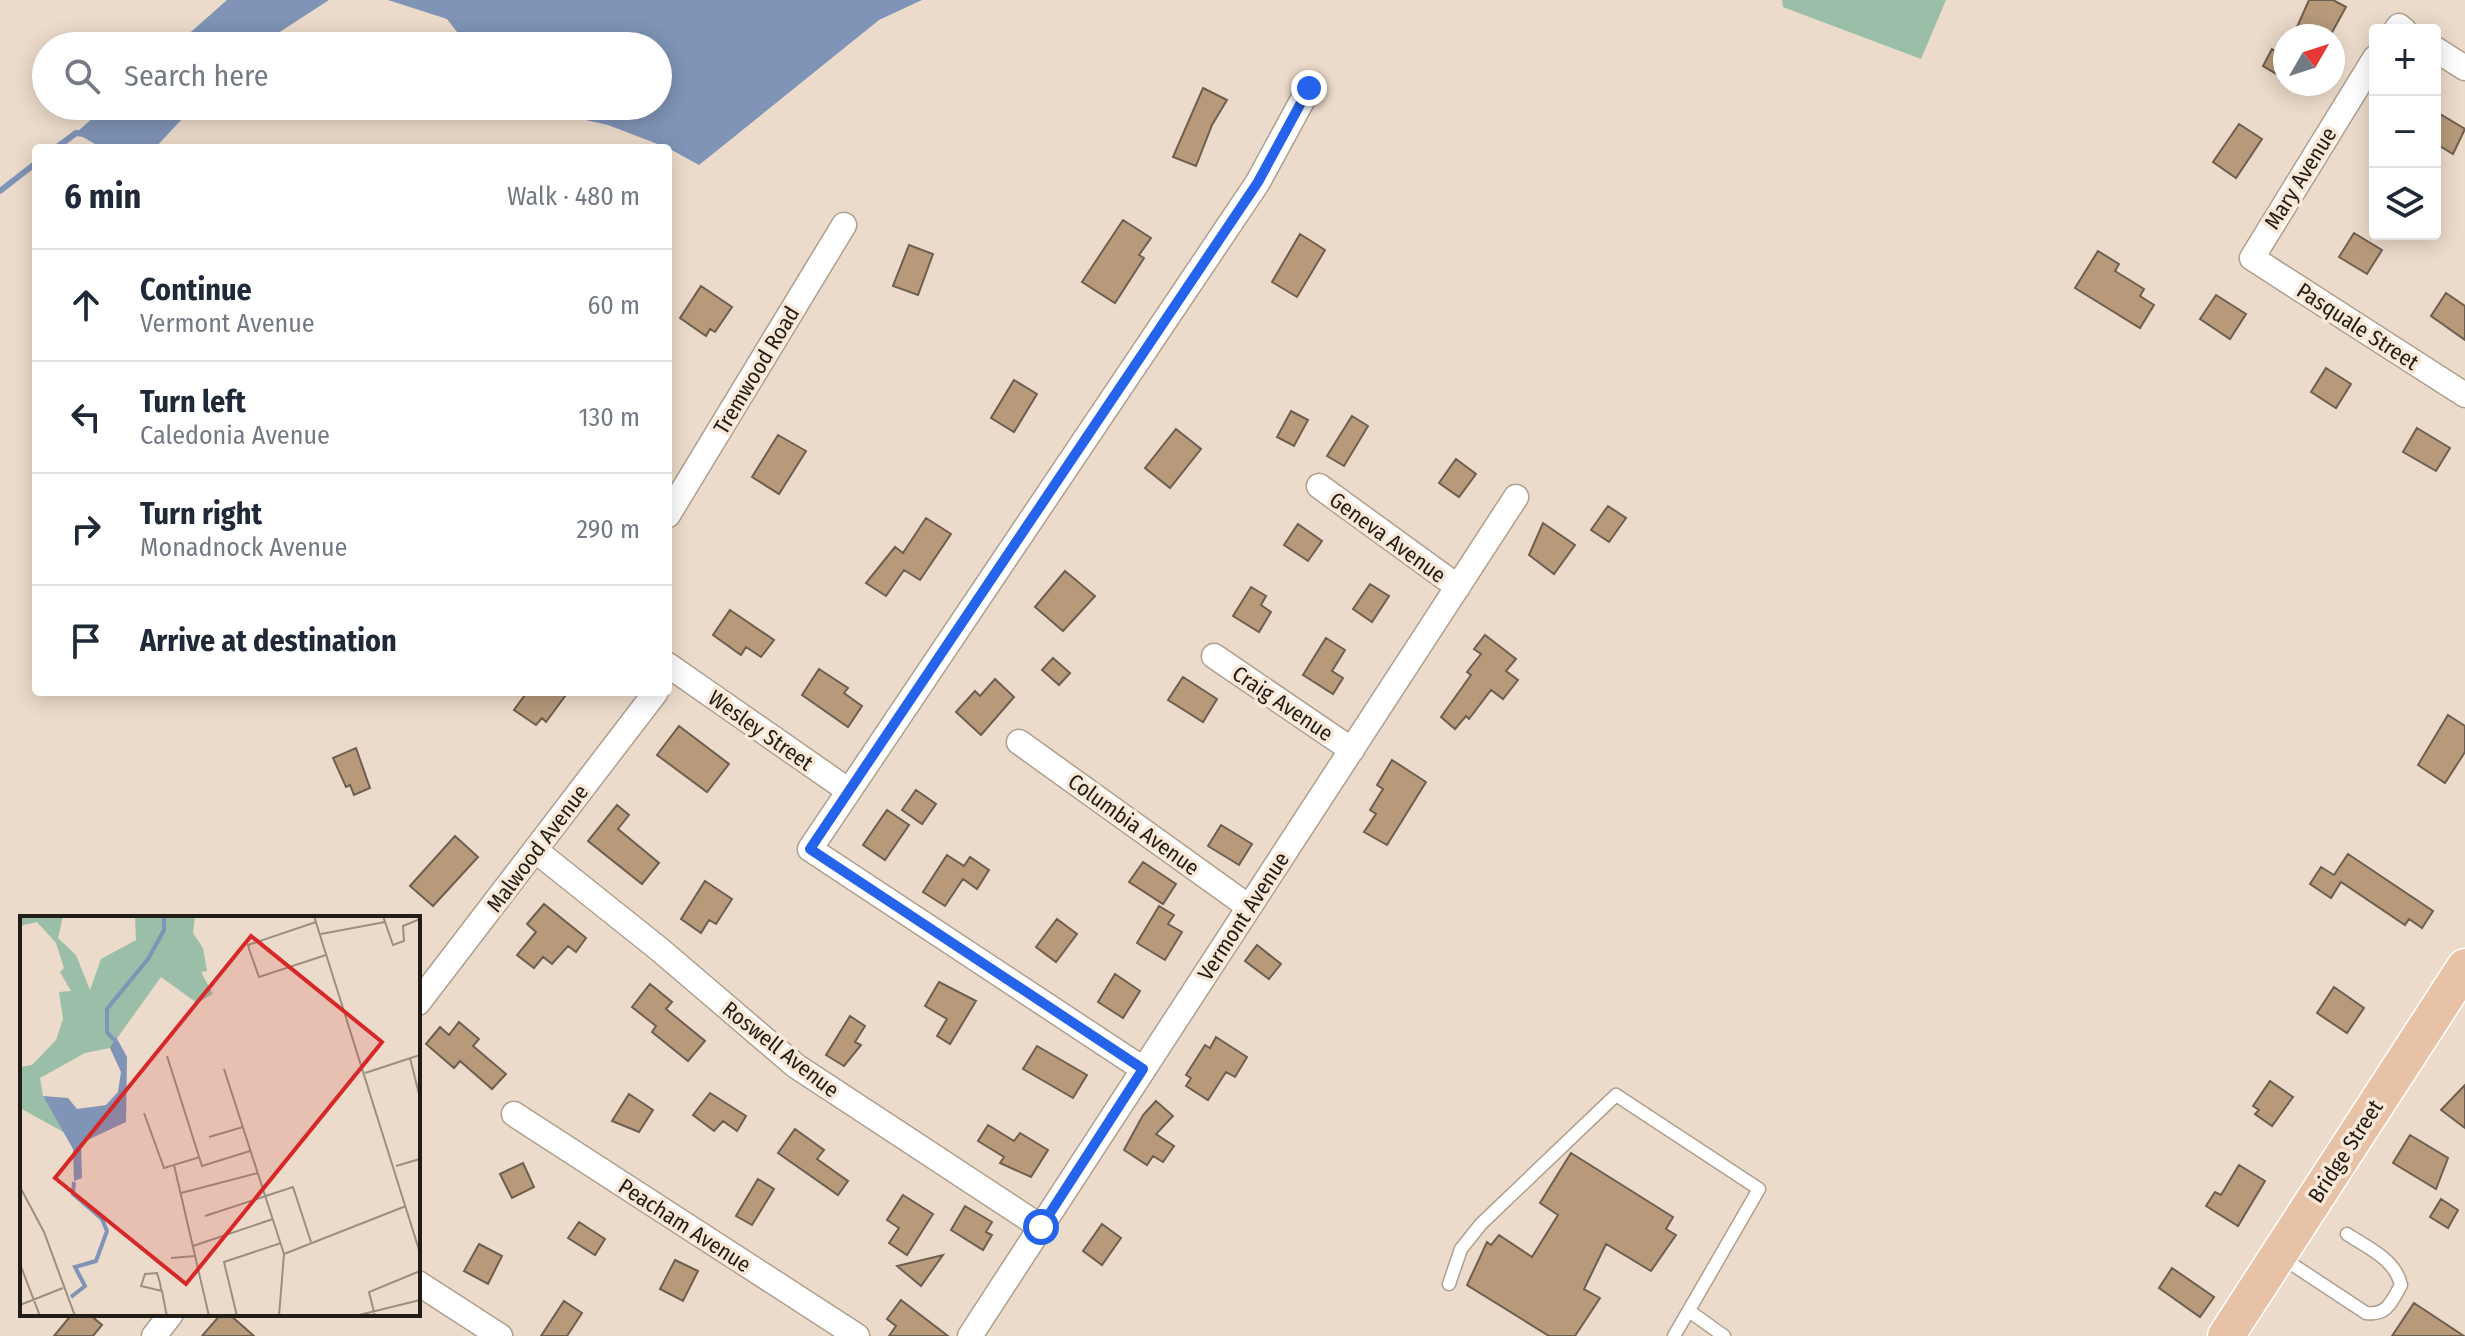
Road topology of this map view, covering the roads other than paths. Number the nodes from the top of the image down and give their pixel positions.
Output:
1 (2441, 53) edge
2 (2369, 68) edge
3 (2465, 68) edge
4 (1309, 88) dead end
5 (844, 225) dead end
6 (2252, 258) joint
7 (2465, 395) edge
8 (1319, 486) dead end
9 (1516, 497) dead end
10 (672, 508) edge
11 (1458, 587) junction
12 (1214, 656) dead end
13 (672, 671) edge
14 (653, 696) edge
15 (1019, 742) dead end
16 (1352, 750) junction
17 (849, 791) junction
18 (535, 850) junction
19 (1249, 907) junction
20 (2465, 967) edge
21 (420, 1000) edge
22 (1143, 1069) junction
23 (514, 1114) dead end
24 (1041, 1227) junction
25 (2347, 1234) dead end
26 (2278, 1255) junction
27 (420, 1284) edge
28 (1449, 1284) dead end
29 (1689, 1311) junction
30 (169, 1316) edge
31 (154, 1336) edge
32 (500, 1336) edge
33 (857, 1336) edge
34 (970, 1336) edge
35 (1674, 1336) edge
36 (1724, 1336) edge
37 (2226, 1336) edge

1 - 3 street
2 - 6 street, Mary Avenue
4 - 17 street
5 - 10 street, Tremwood Road
6 - 7 street, Pasquale Street
8 - 11 street, Geneva Avenue
9 - 11 street, Vermont Avenue
11 - 16 street, Vermont Avenue
12 - 16 street, Craig Avenue
13 - 17 street, Wesley Street
14 - 18 street, Malwood Avenue
15 - 19 street, Columbia Avenue
16 - 19 street, Vermont Avenue
17 - 22 street
18 - 21 street, Malwood Avenue
18 - 24 street, Roswell Avenue
19 - 22 street, Vermont Avenue
20 - 26 main road, Bridge Street
22 - 24 street, Vermont Avenue
23 - 33 street, Peacham Avenue
24 - 34 street, Vermont Avenue
25 - 26 lane
26 - 37 main road, Bridge Street
27 - 32 street
28 - 29 lane
29 - 35 lane
29 - 36 lane
30 - 31 street

